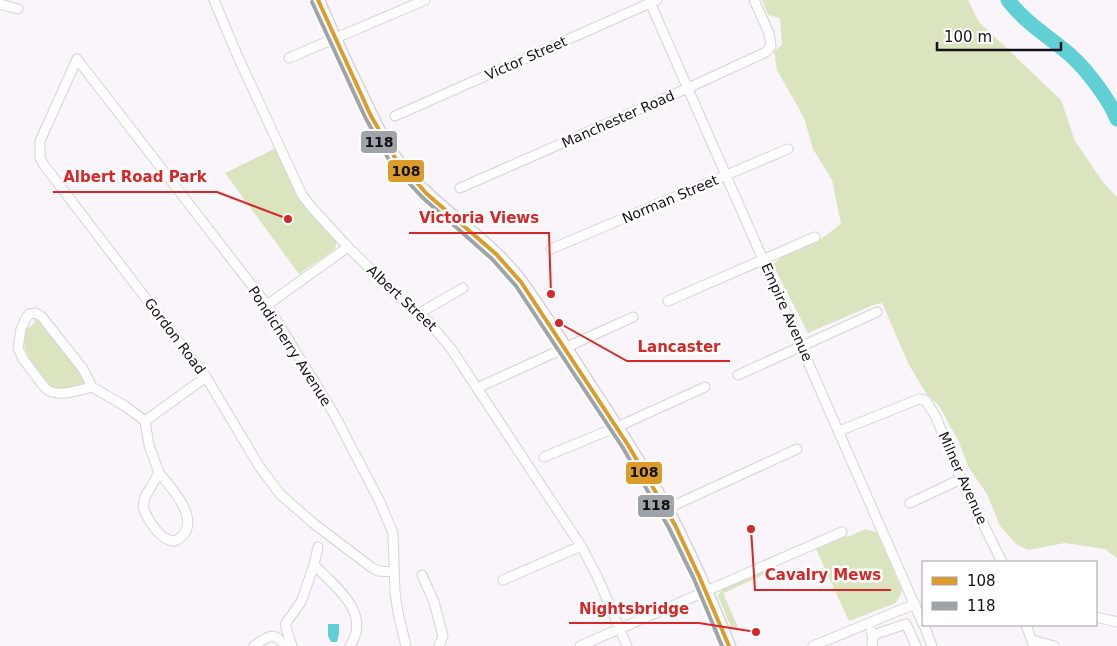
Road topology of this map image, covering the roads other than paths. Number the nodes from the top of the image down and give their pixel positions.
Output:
1 (214, 0) edge
2 (318, 0) edge
3 (425, 0) edge
4 (754, 0) edge
5 (652, 1) edge
6 (0, 4) edge
7 (18, 9) dead end
8 (334, 39) junction
9 (77, 58) joint
10 (289, 58) dead end
11 (688, 88) junction
12 (394, 116) dead end
13 (788, 148) dead end
14 (727, 175) junction
15 (460, 188) dead end
16 (816, 237) dead end
17 (348, 247) junction
18 (552, 249) dead end
19 (764, 260) junction
20 (463, 288) dead end
21 (668, 301) dead end
22 (267, 305) junction
23 (877, 312) dead end
24 (418, 314) junction
25 (633, 317) dead end
26 (802, 346) junction
27 (565, 347) junction
28 (738, 375) dead end
29 (206, 377) junction
30 (92, 387) junction
31 (705, 387) dead end
32 (477, 388) junction
33 (146, 421) junction
34 (617, 427) junction
35 (839, 431) junction
36 (796, 449) dead end
37 (544, 457) dead end
38 (160, 473) junction
39 (961, 479) junction
40 (910, 503) dead end
41 (666, 509) junction
42 (842, 532) dead end
43 (581, 546) junction
44 (318, 547) dead end
45 (1002, 561) edge
46 (314, 565) junction
47 (394, 572) junction
48 (422, 575) dead end
49 (503, 580) dead end
50 (707, 592) junction
51 (915, 604) junction
52 (1097, 617) edge
53 (922, 620) edge
54 (1117, 622) edge
55 (868, 624) junction
56 (925, 626) edge
57 (1026, 626) edge
58 (620, 629) junction
59 (872, 635) junction
60 (1033, 643) edge
61 (254, 646) edge
62 (283, 646) edge
63 (292, 646) edge
64 (350, 646) edge
65 (405, 646) edge
66 (438, 646) edge
67 (580, 646) edge
68 (627, 646) edge
69 (729, 646) edge
70 (814, 646) edge
71 (872, 646) edge
72 (916, 646) edge
73 (932, 646) edge
74 (1054, 646) edge

1 - 17 street, Albert Street
2 - 8 street
3 - 8 street
4 - 11 street, Manchester Road
5 - 11 street, Empire Avenue
5 - 12 street, Victor Street
6 - 7 street
8 - 10 street
8 - 27 street
9 - 22 street, Pondicherry Avenue
9 - 29 street, Gordon Road
11 - 14 street, Empire Avenue
11 - 15 street, Manchester Road
13 - 14 street, Norman Street
14 - 18 street, Norman Street
14 - 19 street, Empire Avenue
16 - 19 street
17 - 22 street
17 - 24 street, Albert Street
19 - 21 street
19 - 26 street, Empire Avenue
20 - 24 street
22 - 47 street, Pondicherry Avenue
23 - 26 street
24 - 32 street, Albert Street
25 - 27 street
26 - 28 street
26 - 35 street, Empire Avenue
27 - 32 street
27 - 34 street
29 - 33 street
29 - 47 street, Gordon Road
30 - 30 street
30 - 33 street
31 - 34 street
32 - 43 street, Albert Street
33 - 38 street
34 - 37 street
34 - 41 street
35 - 39 street, Milner Avenue
35 - 51 street, Empire Avenue
36 - 41 street
38 - 38 street
39 - 40 street
39 - 45 street, Milner Avenue
41 - 50 street
42 - 50 street
43 - 49 street
43 - 58 street, Albert Street
44 - 46 street
46 - 63 street
46 - 64 street
47 - 65 street, Pondicherry Avenue
48 - 66 street
50 - 58 street
50 - 69 street
51 - 53 street, Empire Avenue
51 - 55 street
52 - 54 street
55 - 59 street
55 - 70 street
56 - 73 street, Empire Avenue
57 - 60 street
58 - 67 street
58 - 68 street, Albert Street
59 - 71 street
59 - 72 street
60 - 74 street
61 - 62 street

